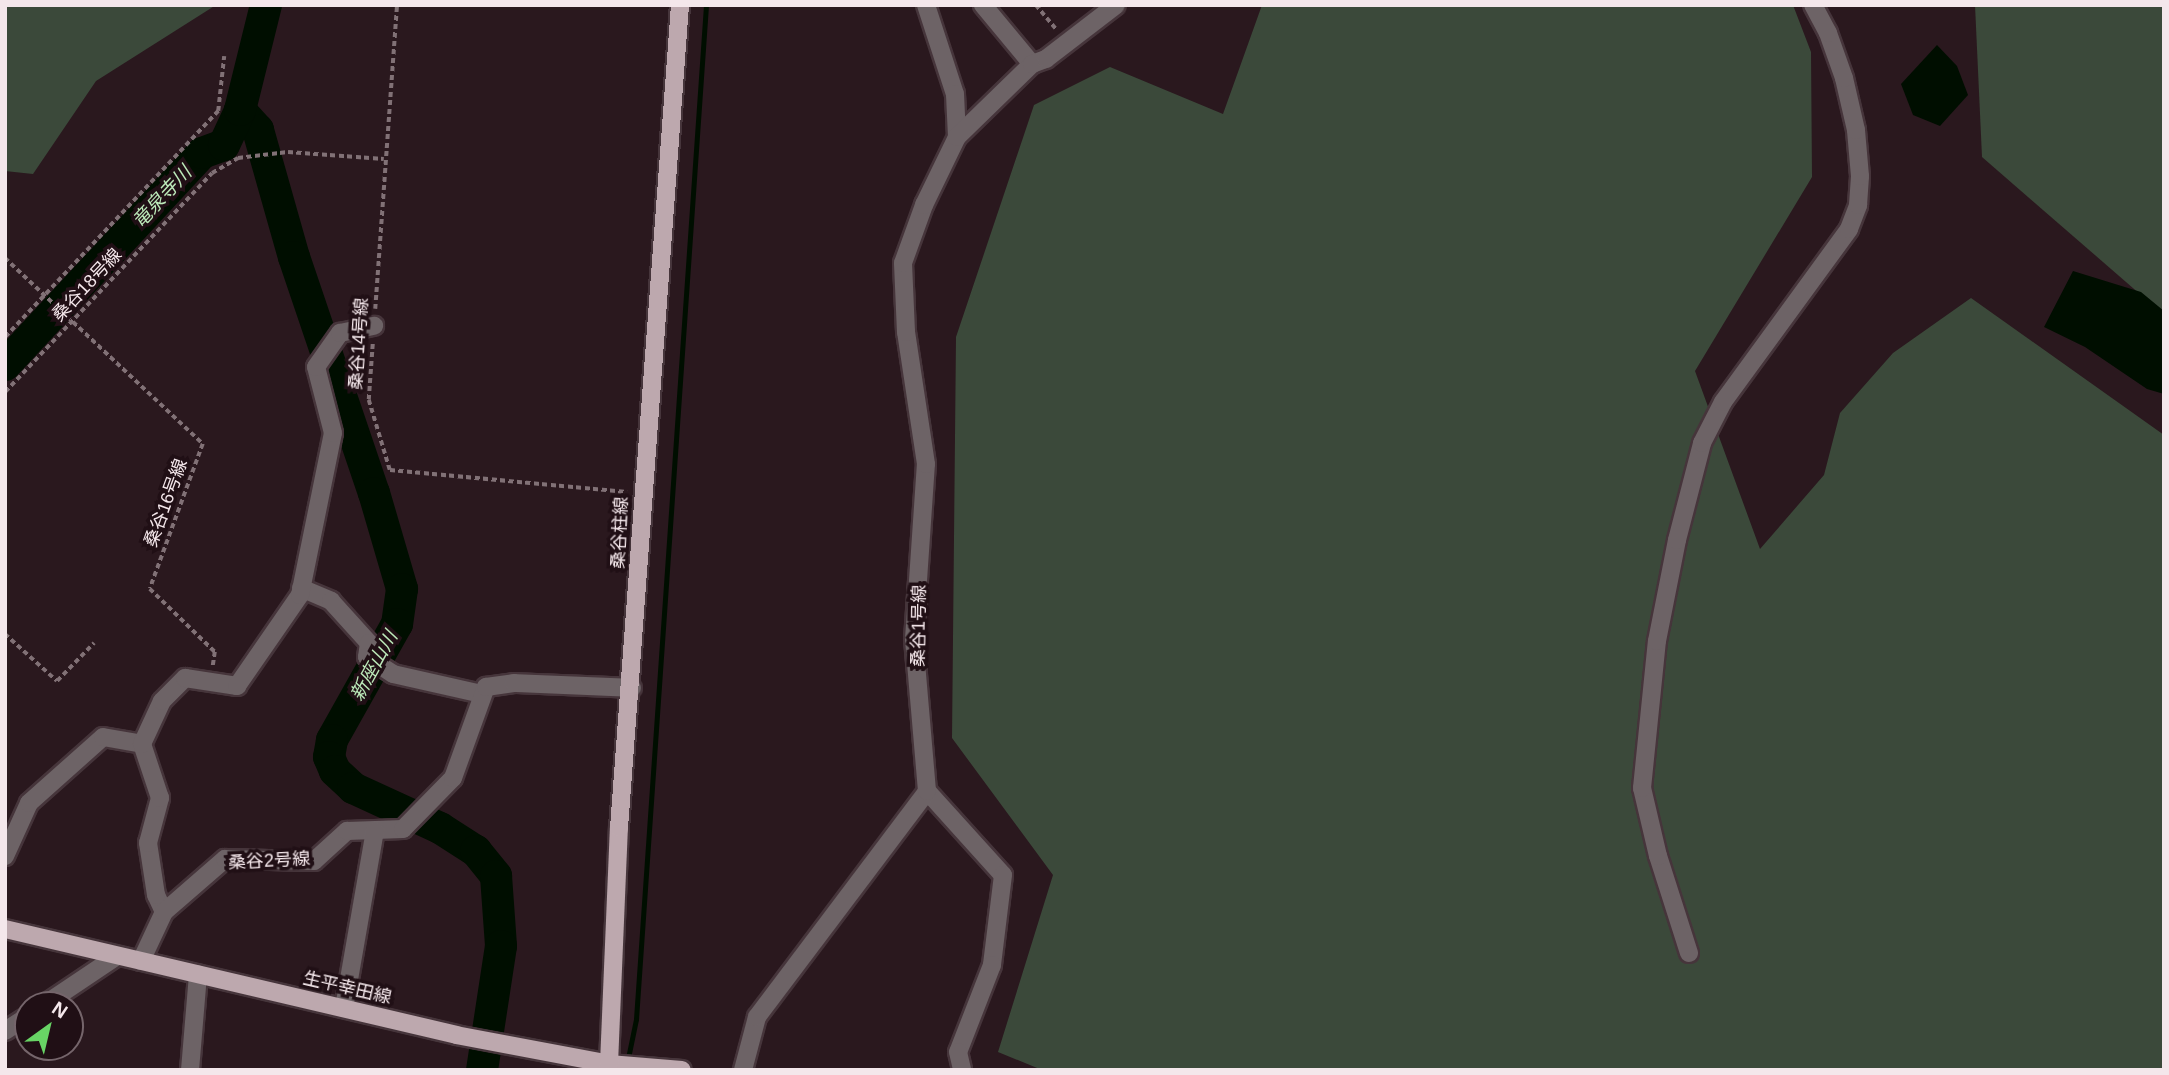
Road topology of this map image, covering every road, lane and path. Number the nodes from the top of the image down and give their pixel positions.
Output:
1 (397, 5) edge
2 (680, 5) edge
3 (926, 5) edge
4 (983, 5) edge
5 (1036, 5) edge
6 (1813, 5) edge
7 (1105, 9) edge
8 (1067, 43) junction
9 (224, 56) dead end
10 (1032, 64) junction
11 (957, 137) junction
12 (384, 159) junction
13 (5, 258) edge
14 (45, 294) junction
15 (73, 321) junction
16 (374, 326) junction
17 (5, 337) edge
18 (5, 392) edge
19 (643, 493) junction
20 (301, 588) junction
21 (5, 635) edge
22 (94, 643) dead end
23 (210, 680) junction
24 (632, 688) junction
25 (482, 694) junction
26 (142, 744) junction
27 (927, 791) junction
28 (375, 831) junction
29 (5, 856) edge
30 (164, 912) junction
31 (5, 929) edge
32 (1689, 953) dead end
33 (117, 956) junction
34 (141, 961) junction
35 (198, 974) junction
36 (65, 991) edge
37 (344, 1009) junction
38 (609, 1067) edge
39 (190, 1070) edge
40 (682, 1070) edge
41 (743, 1070) edge
42 (962, 1070) edge

1 - 12 path, 桑谷14号線
2 - 19 main road, 桑谷柱線
3 - 11 street
4 - 10 street
5 - 8 path
6 - 32 street
7 - 8 street
8 - 10 street
9 - 14 path
10 - 11 street
11 - 27 street, 桑谷1号線
12 - 15 path, 桑谷18号線
12 - 16 path, 桑谷14号線
13 - 14 path
14 - 15 path
14 - 17 path
15 - 18 path, 桑谷18号線
15 - 23 path, 桑谷16号線
16 - 19 path, 桑谷14号線
16 - 20 street
19 - 24 main road, 桑谷柱線
20 - 23 street
20 - 25 street
21 - 22 path
23 - 26 street
24 - 25 street
24 - 38 main road, 桑谷柱線
25 - 28 street, 桑谷2号線
26 - 29 street
26 - 30 street
27 - 41 street
27 - 42 street
28 - 30 street, 桑谷2号線
28 - 37 street
30 - 34 street
31 - 33 main road, 生平幸田線
33 - 34 main road, 生平幸田線
33 - 36 street
34 - 35 main road, 生平幸田線
35 - 37 main road, 生平幸田線
35 - 39 street
37 - 38 main road, 生平幸田線
38 - 40 main road, 生平幸田線

